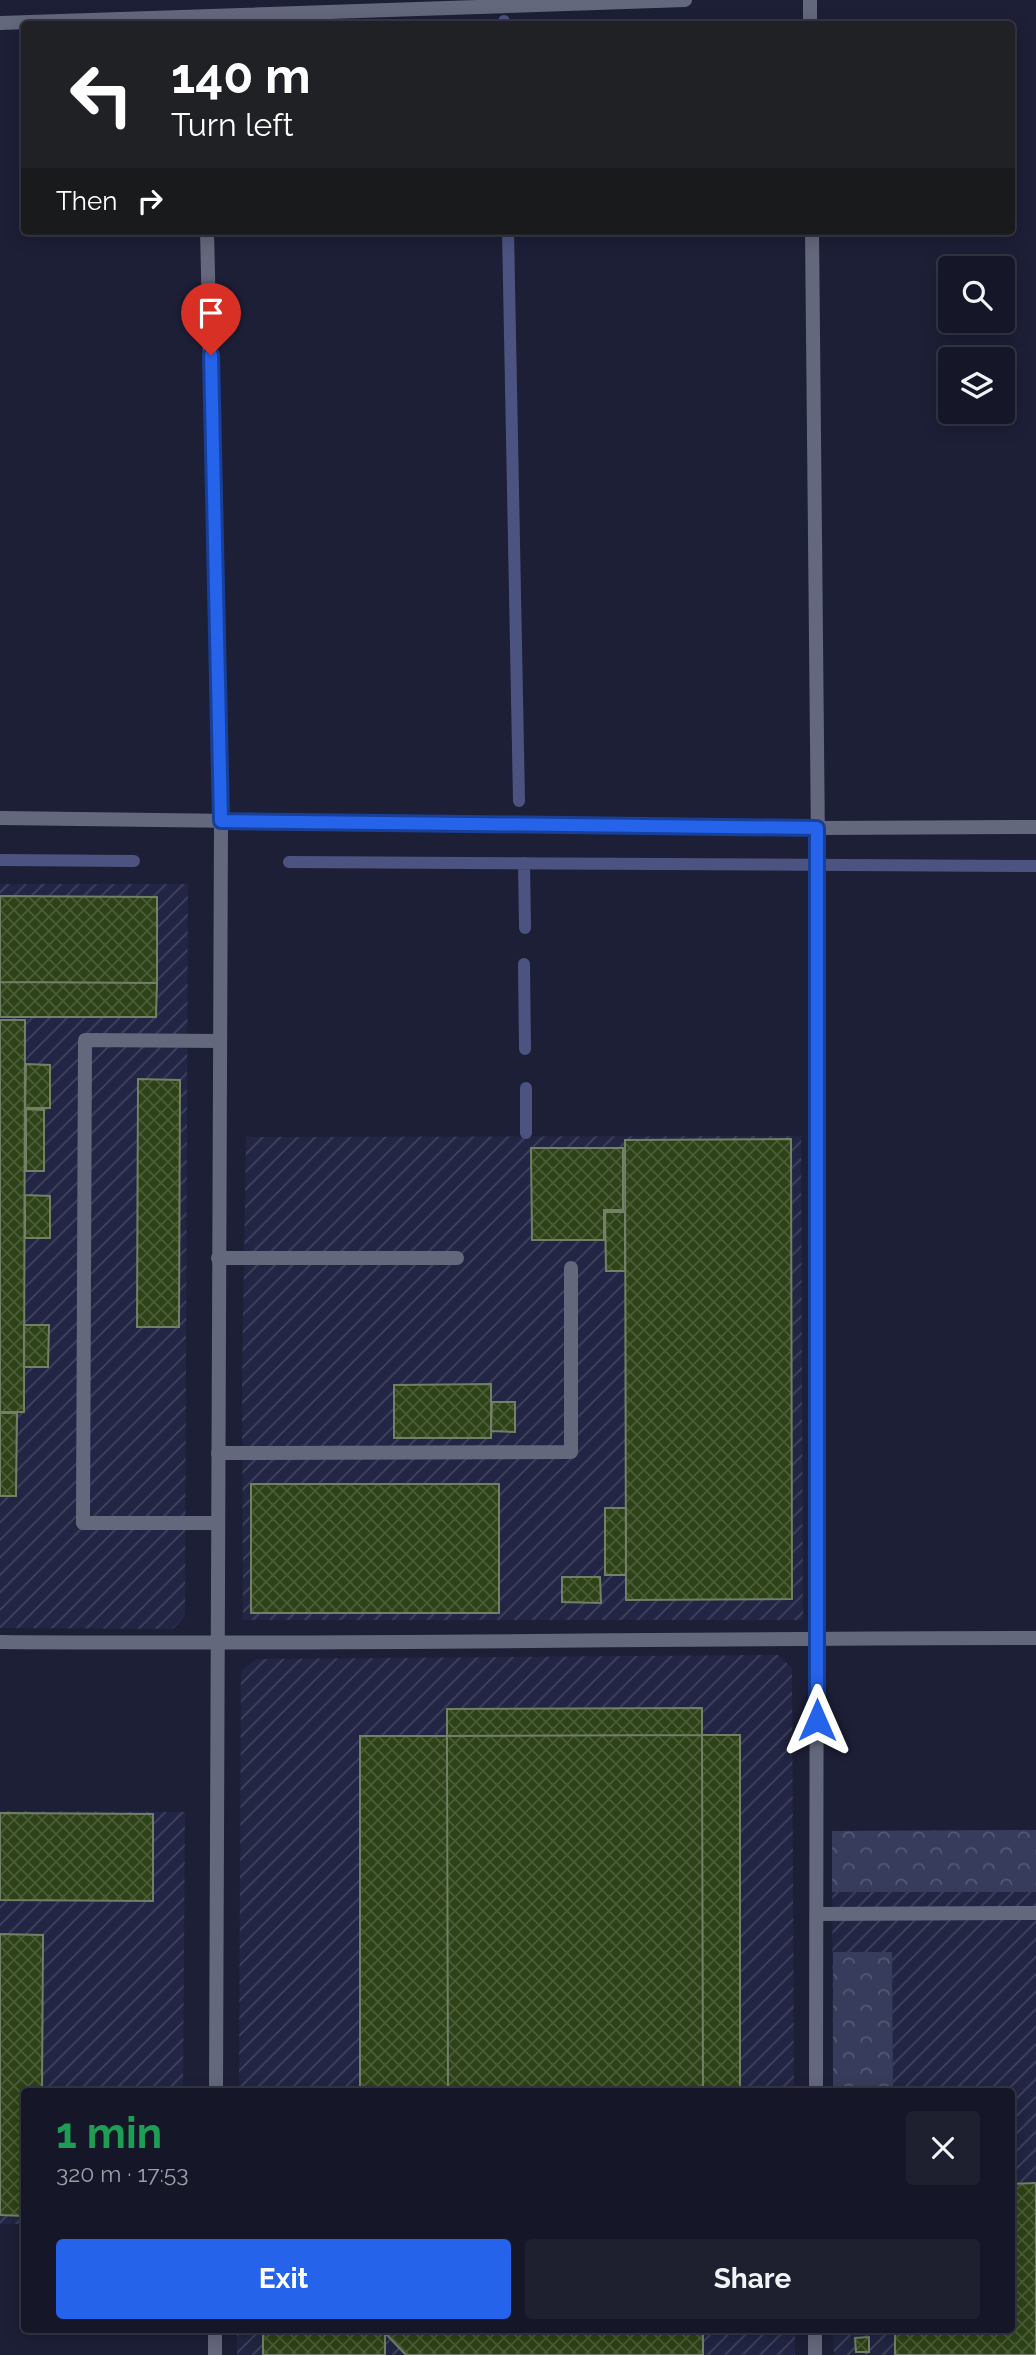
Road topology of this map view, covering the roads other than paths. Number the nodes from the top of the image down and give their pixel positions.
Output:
1 (685, 0) edge
2 (810, 0) edge
3 (200, 20) edge
4 (133, 21) edge
5 (810, 21) edge
6 (0, 23) edge
7 (21, 23) edge
8 (207, 235) edge
9 (812, 235) edge
10 (0, 818) edge
11 (221, 821) junction
12 (1036, 827) edge
13 (817, 828) junction
14 (219, 1041) junction
15 (218, 1258) junction
16 (457, 1258) dead end
17 (571, 1268) dead end
18 (218, 1453) junction
19 (218, 1523) junction
20 (818, 1637) junction
21 (1036, 1638) edge
22 (0, 1642) edge
23 (217, 1644) junction
24 (1036, 1913) edge
25 (817, 1914) junction
26 (216, 2088) edge
27 (816, 2088) edge
28 (215, 2333) edge
29 (815, 2333) edge
30 (215, 2355) edge
31 (815, 2355) edge

1 - 3 street
2 - 5 street
3 - 4 street
6 - 7 street
8 - 11 street
9 - 13 street
10 - 11 street
11 - 13 street
11 - 14 street
12 - 13 street
13 - 20 street
14 - 15 street
14 - 19 street
15 - 16 street
15 - 18 street
17 - 18 street
18 - 19 street
19 - 23 street
20 - 21 street
20 - 23 street
20 - 25 street
22 - 23 street
23 - 26 street
24 - 25 street
25 - 27 street
28 - 30 street
29 - 31 street

